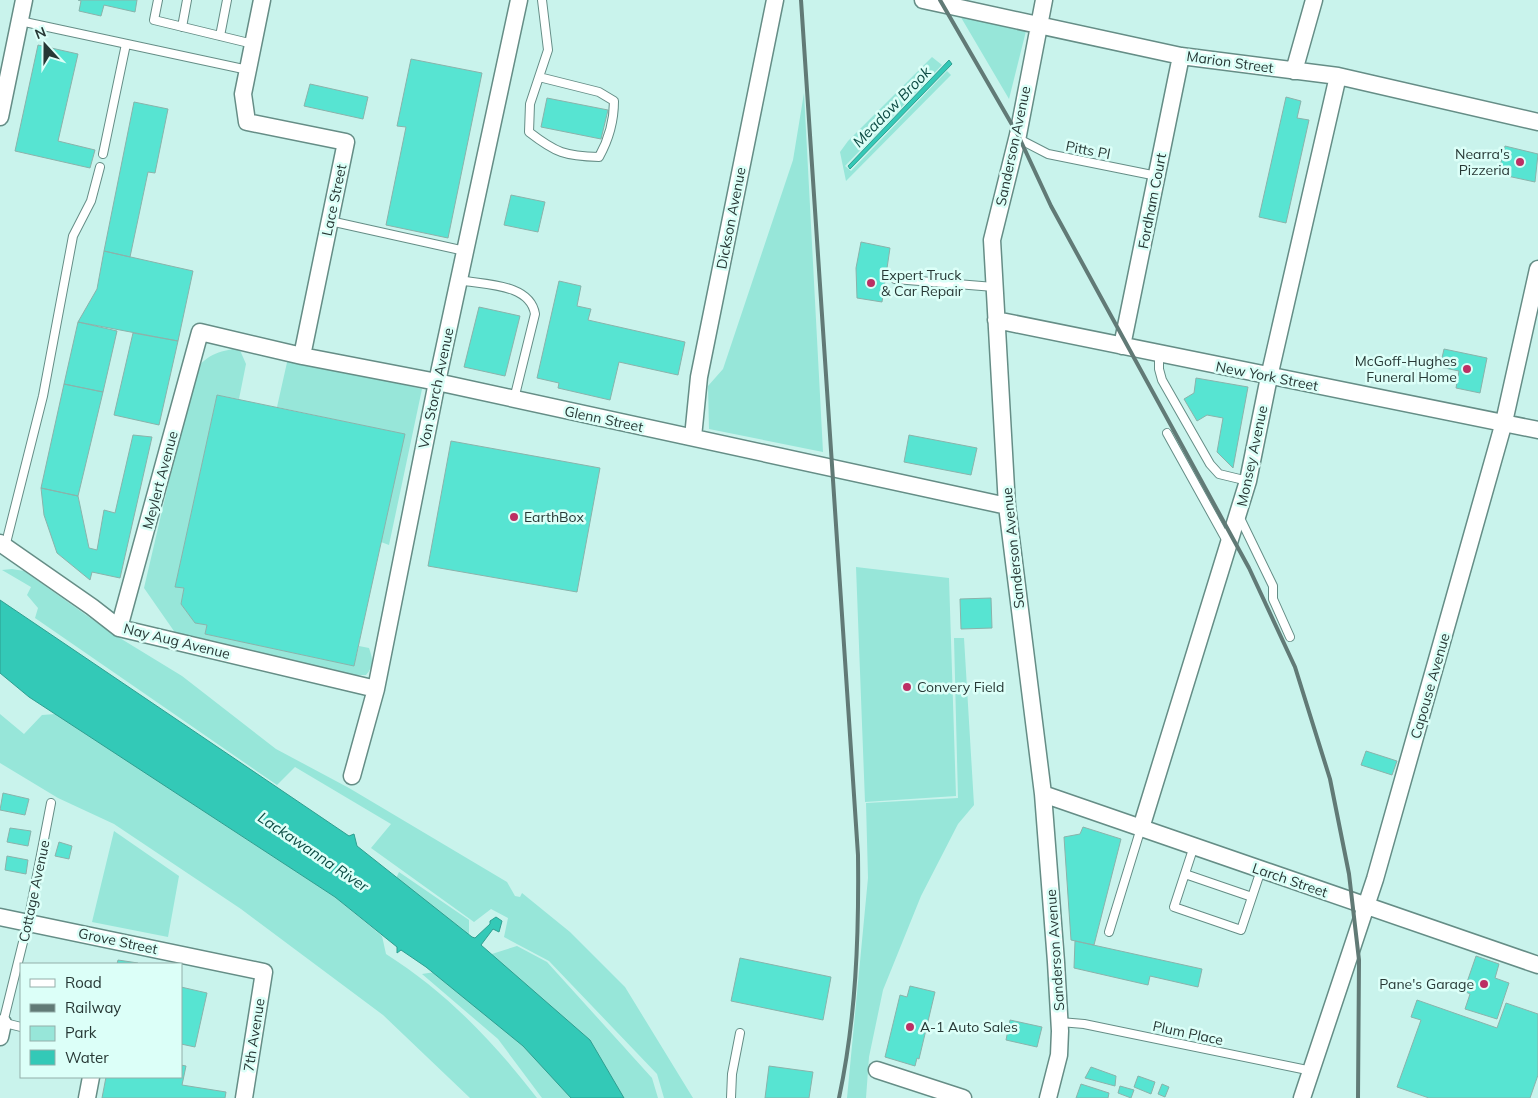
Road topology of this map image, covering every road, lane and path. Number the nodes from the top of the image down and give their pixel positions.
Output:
1 (24, 0) edge
2 (158, 0) edge
3 (187, 0) edge
4 (227, 0) edge
5 (262, 0) edge
6 (519, 0) edge
7 (542, 0) edge
8 (775, 0) edge
9 (923, 0) edge
10 (1044, 0) edge
11 (1314, 0) edge
12 (961, 4) edge
13 (20, 21) junction
14 (1038, 24) junction
15 (182, 28) junction
16 (220, 36) junction
17 (126, 44) junction
18 (253, 44) junction
19 (1181, 56) junction
20 (248, 70) junction
21 (1294, 71) junction
22 (1338, 76) junction
23 (539, 77) junction
24 (0, 117) edge
25 (1538, 122) edge
26 (1017, 138) junction
27 (103, 154) dead end
28 (100, 167) dead end
29 (1157, 176) junction
30 (330, 221) junction
31 (465, 251) junction
32 (1538, 268) edge
33 (895, 279) dead end
34 (459, 280) junction
35 (994, 287) junction
36 (996, 320) junction
37 (200, 332) joint
38 (1122, 346) junction
39 (1159, 354) junction
40 (302, 356) junction
41 (1269, 377) junction
42 (437, 382) junction
43 (514, 399) junction
44 (1504, 422) junction
45 (1538, 430) edge
46 (1168, 433) dead end
47 (693, 437) junction
48 (1248, 481) junction
49 (1007, 506) junction
50 (1239, 516) junction
51 (3, 545) edge
52 (1230, 546) junction
53 (119, 628) junction
54 (1290, 637) dead end
55 (376, 689) junction
56 (352, 776) dead end
57 (1043, 794) junction
58 (51, 803) dead end
59 (1141, 828) junction
60 (1194, 846) junction
61 (1261, 870) junction
62 (1185, 874) junction
63 (1252, 897) junction
64 (1366, 906) junction
65 (0, 917) edge
66 (28, 922) junction
67 (1109, 932) dead end
68 (1538, 965) edge
69 (264, 972) joint
70 (1060, 1022) junction
71 (1, 1027) edge
72 (20, 1027) edge
73 (740, 1033) dead end
74 (877, 1070) dead end
75 (1312, 1071) junction
76 (91, 1078) edge
77 (958, 1097) edge
78 (87, 1098) edge
79 (244, 1098) edge
80 (731, 1098) edge
81 (1048, 1098) edge
82 (1302, 1098) edge

1 - 13 street
2 - 15 lane
3 - 15 lane
4 - 16 lane
5 - 18 street
6 - 31 street, Von Storch Avenue
7 - 23 lane
8 - 47 street, Dickson Avenue
9 - 12 street, Marion Street
10 - 14 street, Sanderson Avenue
11 - 21 street
12 - 14 street, Marion Street
13 - 17 lane
13 - 24 street
14 - 19 street, Marion Street
14 - 26 street, Sanderson Avenue
15 - 16 lane
16 - 18 lane
17 - 20 lane
17 - 27 lane
18 - 20 street
19 - 21 street, Marion Street
19 - 29 street, Fordham Court
20 - 30 street, Lace Street
21 - 22 street, Marion Street
22 - 25 street, Marion Street
22 - 41 street, Monsey Avenue
23 - 23 lane
26 - 29 lane, Pitts Pl
26 - 35 street, Sanderson Avenue
28 - 51 lane
29 - 38 street, Fordham Court
30 - 31 lane
30 - 40 street, Lace Street
31 - 34 street, Von Storch Avenue
32 - 44 street, Capouse Avenue
33 - 35 lane
34 - 42 street, Von Storch Avenue
34 - 43 lane
35 - 36 street, Sanderson Avenue
36 - 38 street, New York Street
36 - 49 street, Sanderson Avenue
37 - 40 street, Glenn Street
37 - 53 street, Meylert Avenue
38 - 39 street, New York Street
39 - 41 street, New York Street
39 - 48 lane
40 - 42 street, Glenn Street
41 - 44 street, New York Street
41 - 48 street, Monsey Avenue
42 - 43 street, Glenn Street
42 - 55 street, Von Storch Avenue
43 - 47 street, Glenn Street
44 - 45 street, New York Street
44 - 64 street, Capouse Avenue
46 - 52 lane
47 - 49 street, Glenn Street
48 - 50 street, Monsey Avenue
49 - 57 street, Sanderson Avenue
50 - 52 street, Monsey Avenue
50 - 54 lane
51 - 53 street, Nay Aug Avenue
52 - 59 street, Monsey Avenue
53 - 55 street, Nay Aug Avenue
55 - 56 street, Von Storch Avenue
57 - 59 street, Larch Street
57 - 70 street, Sanderson Avenue
58 - 66 lane, Cottage Avenue
59 - 60 street, Larch Street
59 - 67 lane
60 - 61 street, Larch Street
60 - 62 lane
61 - 63 lane
61 - 64 street, Larch Street
62 - 63 lane
62 - 63 lane
64 - 68 street, Larch Street
64 - 75 street, Capouse Avenue
65 - 66 street, Grove Street
66 - 69 street, Grove Street
66 - 71 lane, Cottage Avenue
69 - 79 street, 7th Avenue
70 - 75 lane, Plum Place
70 - 81 street, Sanderson Avenue
71 - 72 lane
73 - 80 lane
74 - 77 street
75 - 82 street, Capouse Avenue
76 - 78 street

